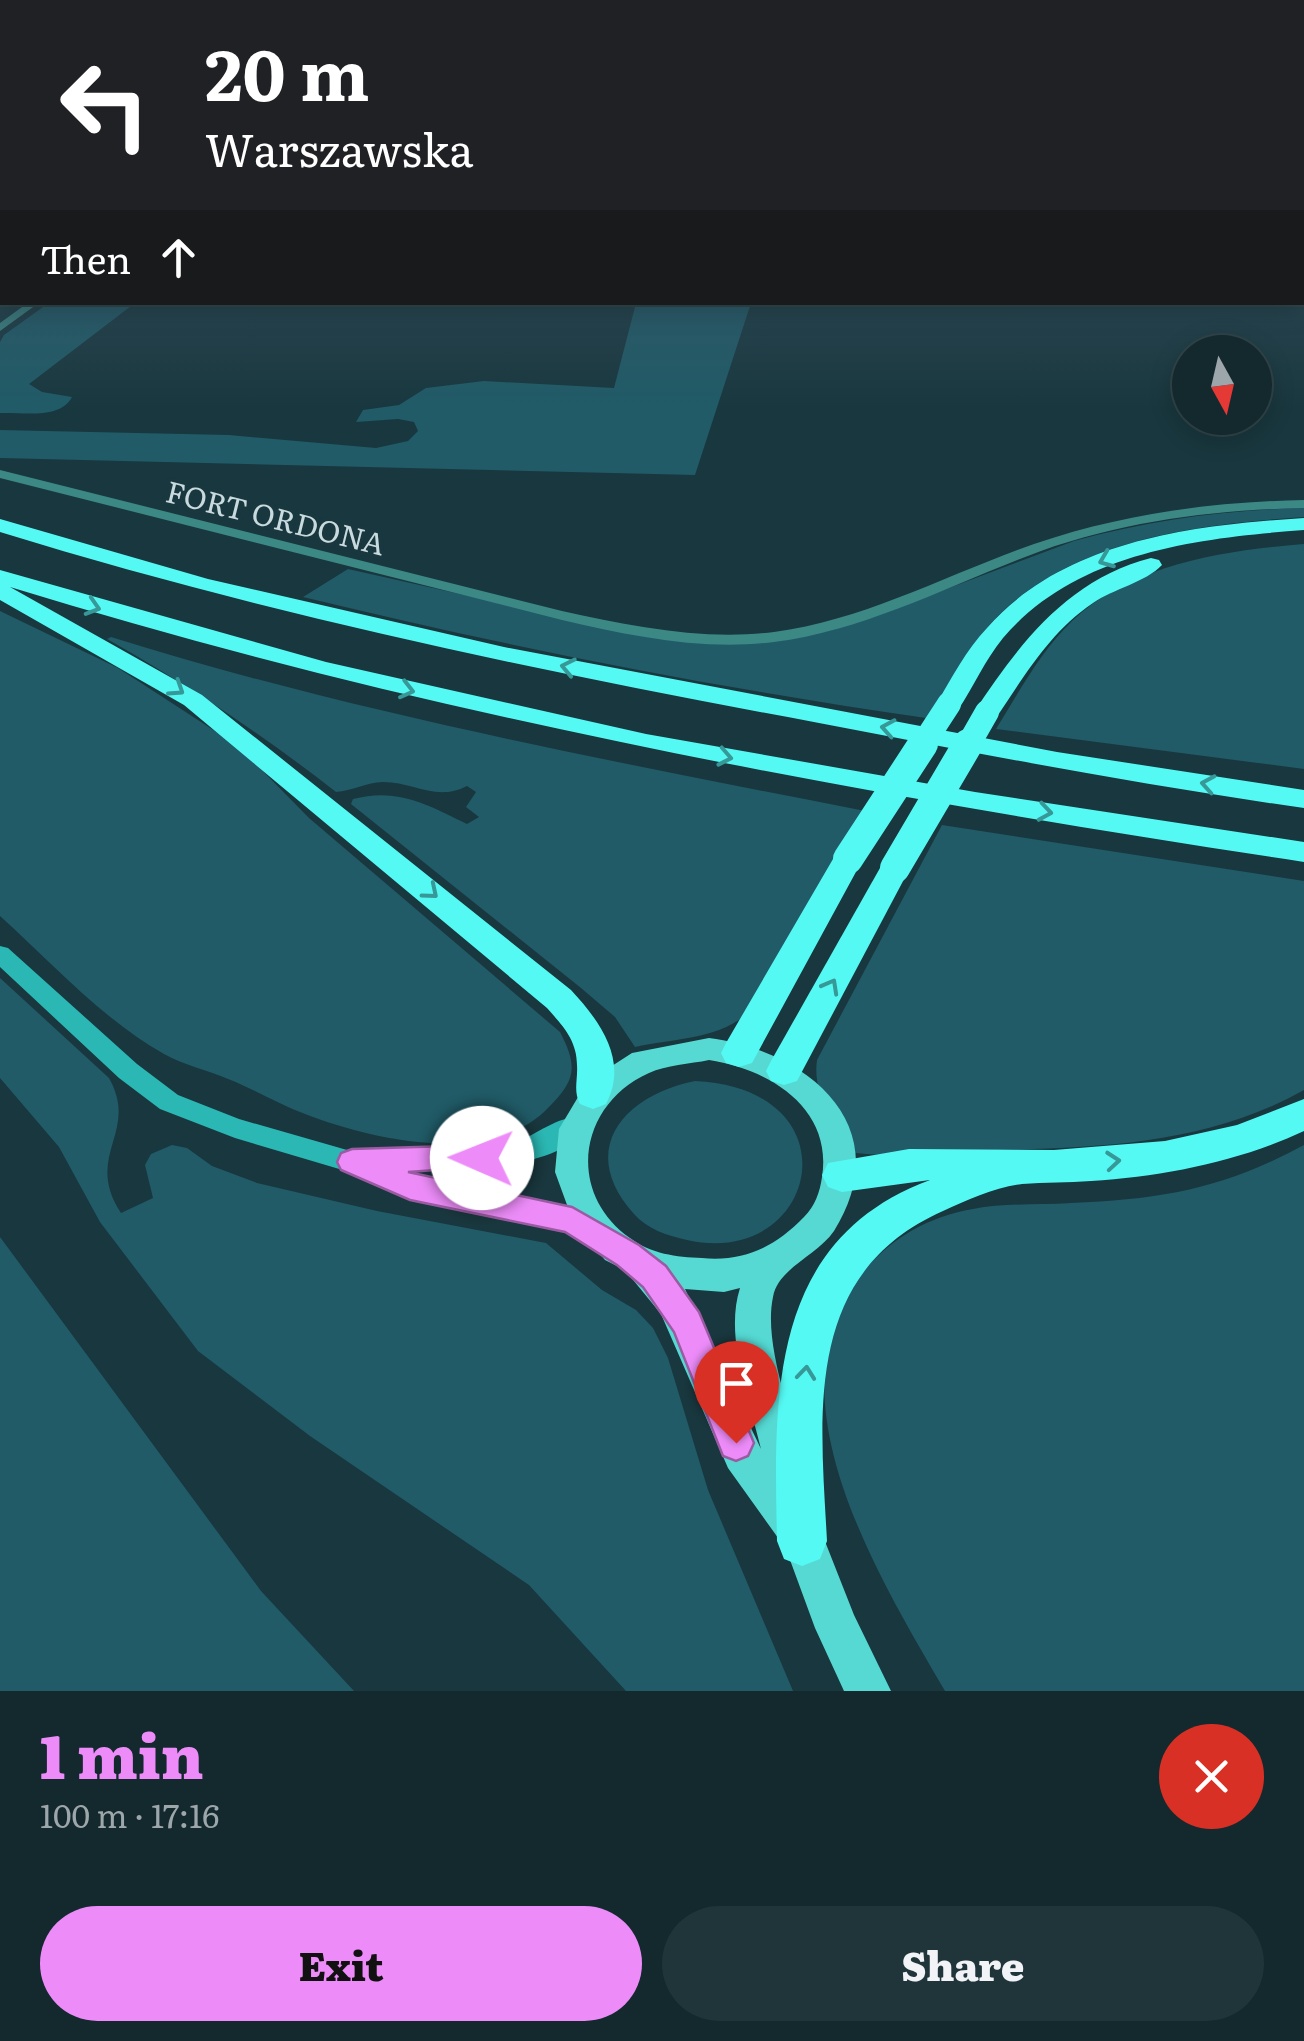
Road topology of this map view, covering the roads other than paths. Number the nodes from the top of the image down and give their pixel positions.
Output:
1 (32, 305) edge
2 (0, 328) edge
3 (0, 474) edge
4 (1304, 504) edge
5 (1304, 524) edge
6 (0, 525) edge
7 (1304, 536) edge
8 (0, 578) edge
9 (0, 591) edge
10 (1304, 799) edge
11 (1304, 852) edge
12 (0, 954) edge
13 (739, 1053) junction
14 (784, 1071) junction
15 (593, 1094) junction
16 (1304, 1114) edge
17 (573, 1126) junction
18 (352, 1162) junction
19 (1016, 1168) junction
20 (842, 1174) junction
21 (617, 1247) junction
22 (784, 1258) junction
23 (802, 1540) junction
24 (868, 1691) edge

1 - 2 street
3 - 4 street, FORT ORDONA
5 -> 13 highway, bridge
10 -> 6 highway
14 -> 7 highway, bridge
8 -> 11 highway
9 -> 15 highway
12 - 18 main road
13 - 14 main road
13 - 15 main road
14 - 20 main road
15 - 17 main road
19 -> 16 highway
17 - 18 main road
17 - 21 main road
18 - 21 main road
19 - 20 highway
23 -> 19 highway
20 - 22 main road
21 - 22 main road
21 - 23 main road
22 - 23 main road
23 - 24 main road

